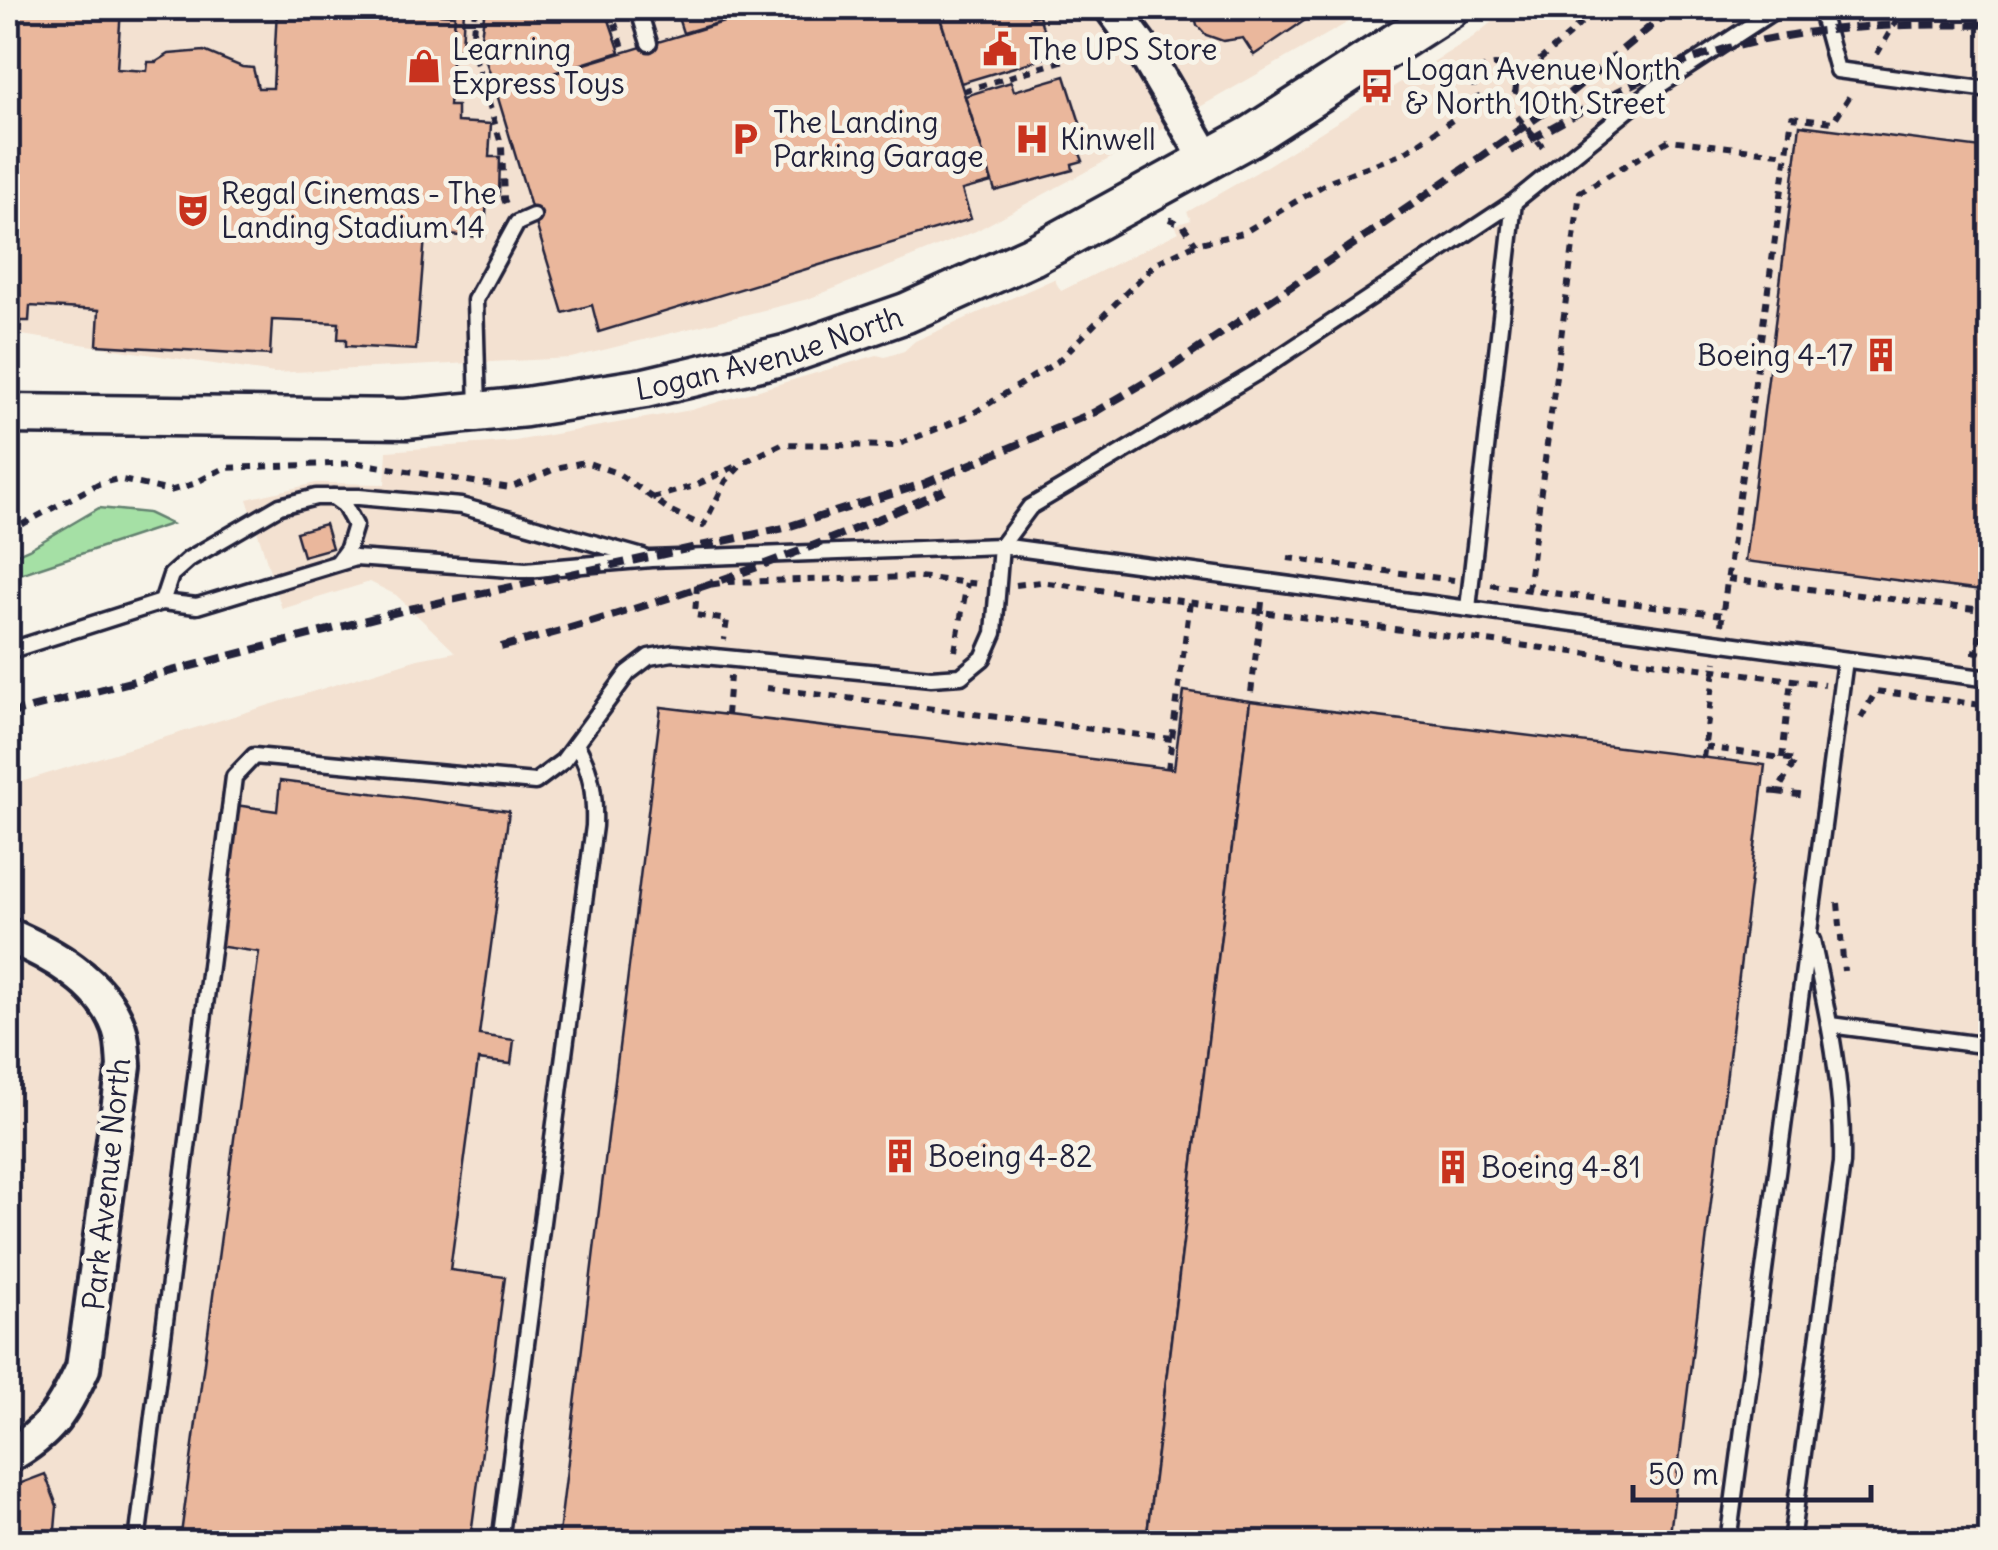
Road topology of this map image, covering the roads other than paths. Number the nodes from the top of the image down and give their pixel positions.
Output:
1 (638, 8) edge
2 (1112, 8) edge
3 (1450, 8) edge
4 (1778, 8) edge
5 (1820, 8) edge
6 (649, 43) dead end
7 (1990, 90) edge
8 (1208, 161) junction
9 (1514, 202) junction
10 (533, 216) dead end
11 (478, 411) junction
12 (8, 414) edge
13 (332, 497) junction
14 (1002, 546) junction
15 (651, 559) junction
16 (338, 562) junction
17 (162, 602) junction
18 (1468, 608) junction
19 (8, 651) edge
20 (1845, 660) junction
21 (1990, 679) edge
22 (576, 744) junction
23 (1810, 929) junction
24 (8, 936) edge
25 (1830, 1025) junction
26 (1990, 1046) edge
27 (8, 1456) edge
28 (136, 1542) edge
29 (500, 1542) edge
30 (1728, 1542) edge
31 (1791, 1542) edge

1 - 6 lane
2 - 8 street
3 - 8 main road, Logan Avenue North
4 - 9 lane
5 - 7 lane
8 - 11 main road, Logan Avenue North
9 - 14 lane
9 - 18 lane
10 - 11 lane
11 - 12 main road, Logan Avenue North
13 - 15 lane
13 - 16 lane
13 - 17 lane
14 - 15 lane
14 - 18 lane
14 - 22 lane
15 - 16 lane
16 - 17 lane
17 - 19 lane
18 - 20 lane
20 - 21 lane
20 - 23 lane
22 - 28 lane
22 - 29 lane
23 - 25 lane
23 - 30 lane
24 - 27 street, Park Avenue North
25 - 26 lane
25 - 31 lane

